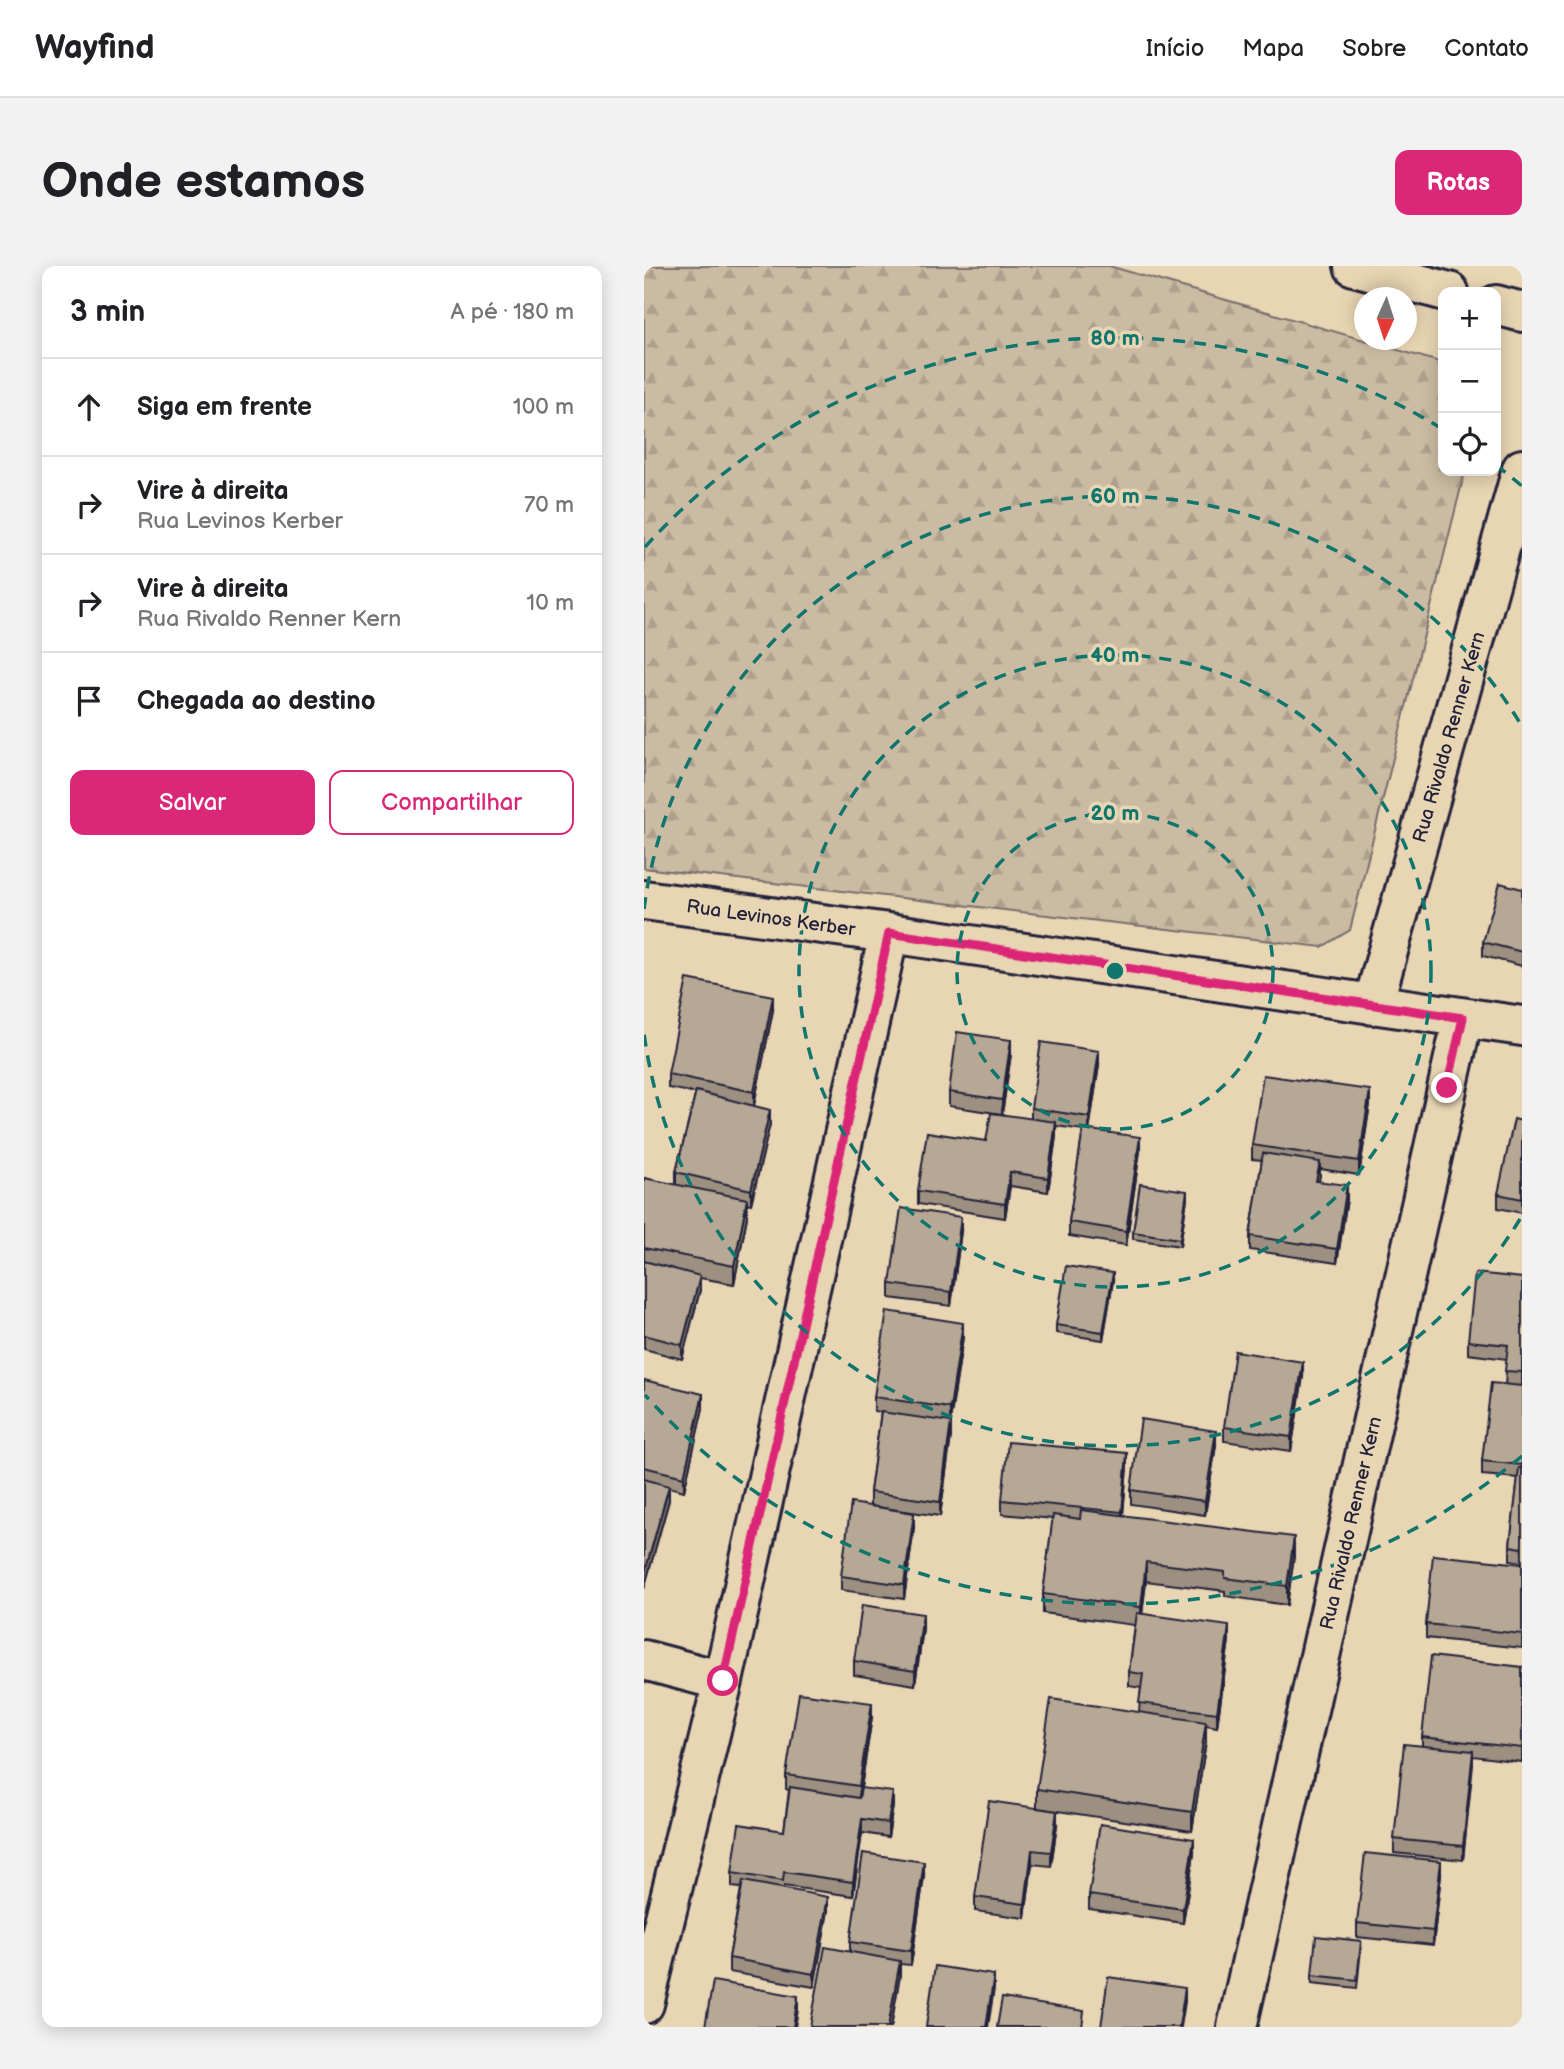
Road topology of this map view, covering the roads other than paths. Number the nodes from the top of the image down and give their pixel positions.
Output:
1 (1354, 266) edge
2 (1438, 289) edge
3 (1501, 306) edge
4 (1522, 312) edge
5 (1522, 469) edge
6 (644, 900) edge
7 (889, 933) junction
8 (1373, 1005) junction
9 (1463, 1018) junction
10 (1522, 1026) edge
11 (644, 1660) edge
12 (723, 1681) junction
13 (644, 2004) edge
14 (1237, 2027) edge

1 - 2 street
3 - 4 street
5 - 8 street, Rua Rivaldo Renner Kern
6 - 7 street, Rua Levinos Kerber
7 - 8 street, Rua Levinos Kerber
7 - 12 street
8 - 9 street, Rua Levinos Kerber
9 - 10 street, Rua Levinos Kerber
9 - 14 street, Rua Rivaldo Renner Kern
11 - 12 street
12 - 13 street

